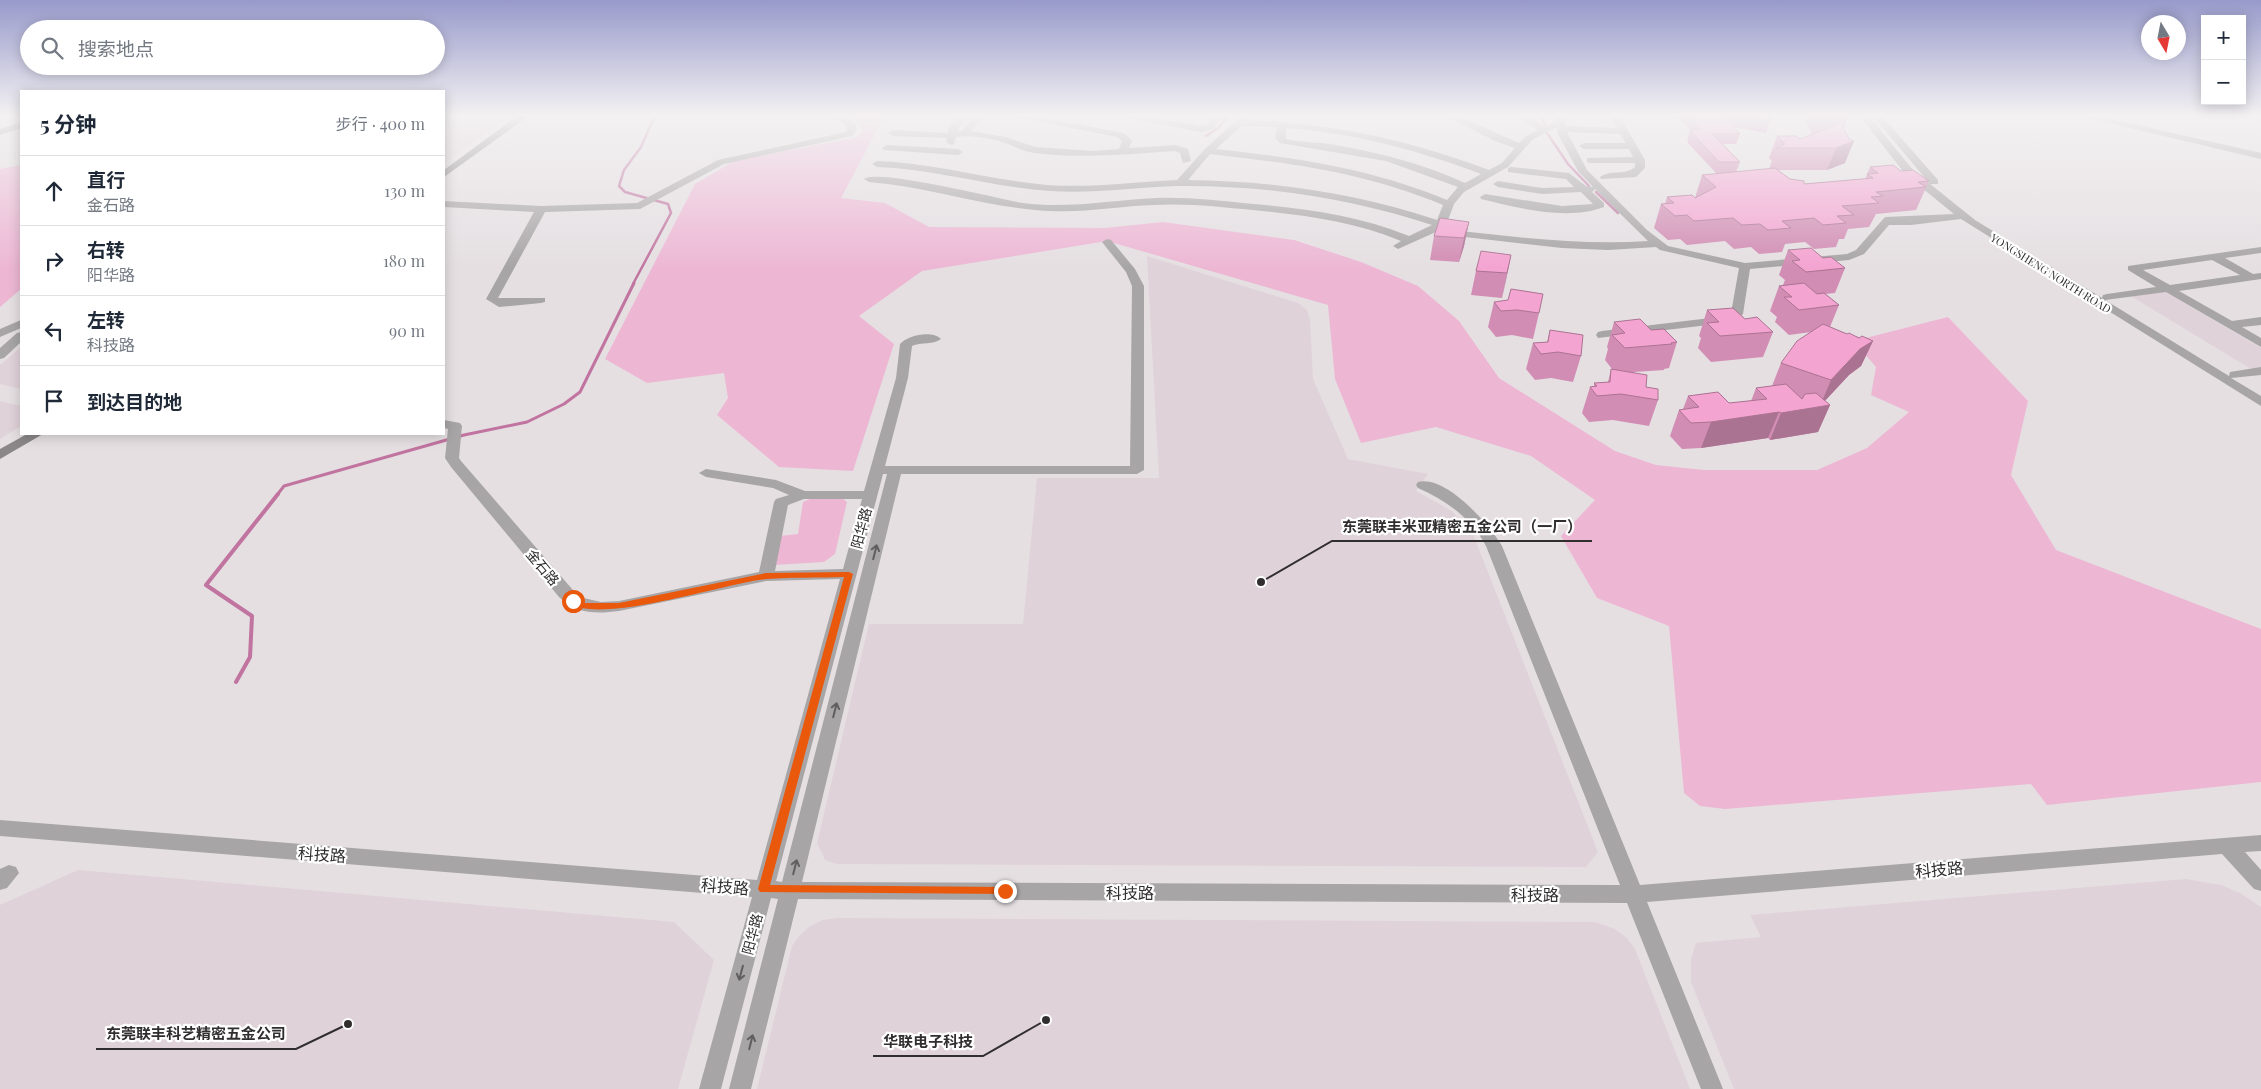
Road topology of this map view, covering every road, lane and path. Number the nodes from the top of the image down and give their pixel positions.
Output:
1 (455, 166) edge
2 (714, 166) edge
3 (898, 166) edge
4 (952, 166) edge
5 (1195, 166) edge
6 (1321, 166) edge
7 (1407, 166) edge
8 (1468, 166) edge
9 (1504, 166) edge
10 (1581, 166) edge
11 (1640, 166) edge
12 (1904, 166) edge
13 (1919, 166) edge
14 (949, 170) junction
15 (1511, 170) dead end
16 (445, 173) edge
17 (1490, 174) junction
18 (1605, 177) dead end
19 (869, 179) dead end
20 (1180, 183) junction
21 (1498, 184) dead end
22 (932, 187) junction
23 (1466, 187) junction
24 (1597, 187) junction
25 (1585, 190) junction
26 (1485, 197) dead end
27 (445, 204) edge
28 (1449, 204) junction
29 (541, 208) junction
30 (1963, 216) junction
31 (1439, 224) junction
32 (1460, 234) edge
33 (1411, 240) junction
34 (1107, 242) dead end
35 (1656, 244) junction
36 (1398, 246) dead end
37 (2261, 250) edge
38 (2214, 257) junction
39 (1745, 266) junction
40 (2258, 279) edge
41 (2168, 289) junction
42 (2107, 298) junction
43 (541, 300) dead end
44 (2261, 320) edge
45 (20, 324) edge
46 (2230, 325) junction
47 (0, 333) edge
48 (1602, 334) dead end
49 (20, 337) edge
50 (935, 339) dead end
51 (2261, 343) edge
52 (0, 355) edge
53 (2261, 371) edge
54 (2234, 375) junction
55 (2261, 391) edge
56 (2261, 402) edge
57 (449, 425) edge
58 (34, 435) edge
59 (0, 455) edge
60 (877, 470) junction
61 (895, 470) junction
62 (706, 473) dead end
63 (1423, 485) dead end
64 (803, 495) junction
65 (869, 495) junction
66 (849, 574) junction
67 (766, 576) junction
68 (0, 828) edge
69 (2261, 843) edge
70 (2226, 846) junction
71 (2261, 883) edge
72 (764, 889) junction
73 (790, 890) junction
74 (1634, 894) junction
75 (710, 1089) edge
76 (740, 1089) edge
77 (1712, 1089) edge

1 - 16 street
2 - 29 street
3 - 14 street
4 - 14 street
5 - 20 street
6 - 28 street
7 - 23 street
8 - 17 street
9 - 17 street
10 - 24 street
11 - 18 street
12 - 30 street, YONGSHENG NORTH ROAD
13 - 42 street, YONGSHENG NORTH ROAD
14 - 20 street
14 - 22 street
15 - 25 street
17 - 23 street
19 - 22 street
20 - 31 street
21 - 25 street
22 - 33 street
23 - 28 street
24 - 25 street
24 - 35 street
25 - 26 street
27 - 29 street
28 - 31 street
29 - 43 street
30 - 39 street
30 - 56 street, YONGSHENG NORTH ROAD
31 - 33 street
32 - 35 street
33 - 36 street
34 - 61 street
35 - 39 street
37 - 38 street
38 - 40 street
38 - 41 street
39 - 48 street
40 - 41 street
41 - 42 street
41 - 46 street
42 - 54 street, YONGSHENG NORTH ROAD
44 - 46 street
45 - 47 street
46 - 51 street
49 - 52 street
50 - 60 street, 阳华路
53 - 54 street
54 - 55 street, YONGSHENG NORTH ROAD
57 - 67 street, 金石路
58 - 59 street
60 - 61 street
60 - 65 street, 阳华路
73 -> 61 street, 阳华路
62 - 64 street
63 - 74 street
64 - 65 street
64 - 67 street
65 - 66 street, 阳华路
66 - 67 street, 金石路
66 - 72 street, 阳华路
68 - 72 street, 科技路
69 - 70 street, 科技路
70 - 71 street
70 - 74 street, 科技路
72 - 73 street, 科技路
72 -> 75 street, 阳华路
73 - 74 street, 科技路
76 -> 73 street, 阳华路
74 - 77 street

